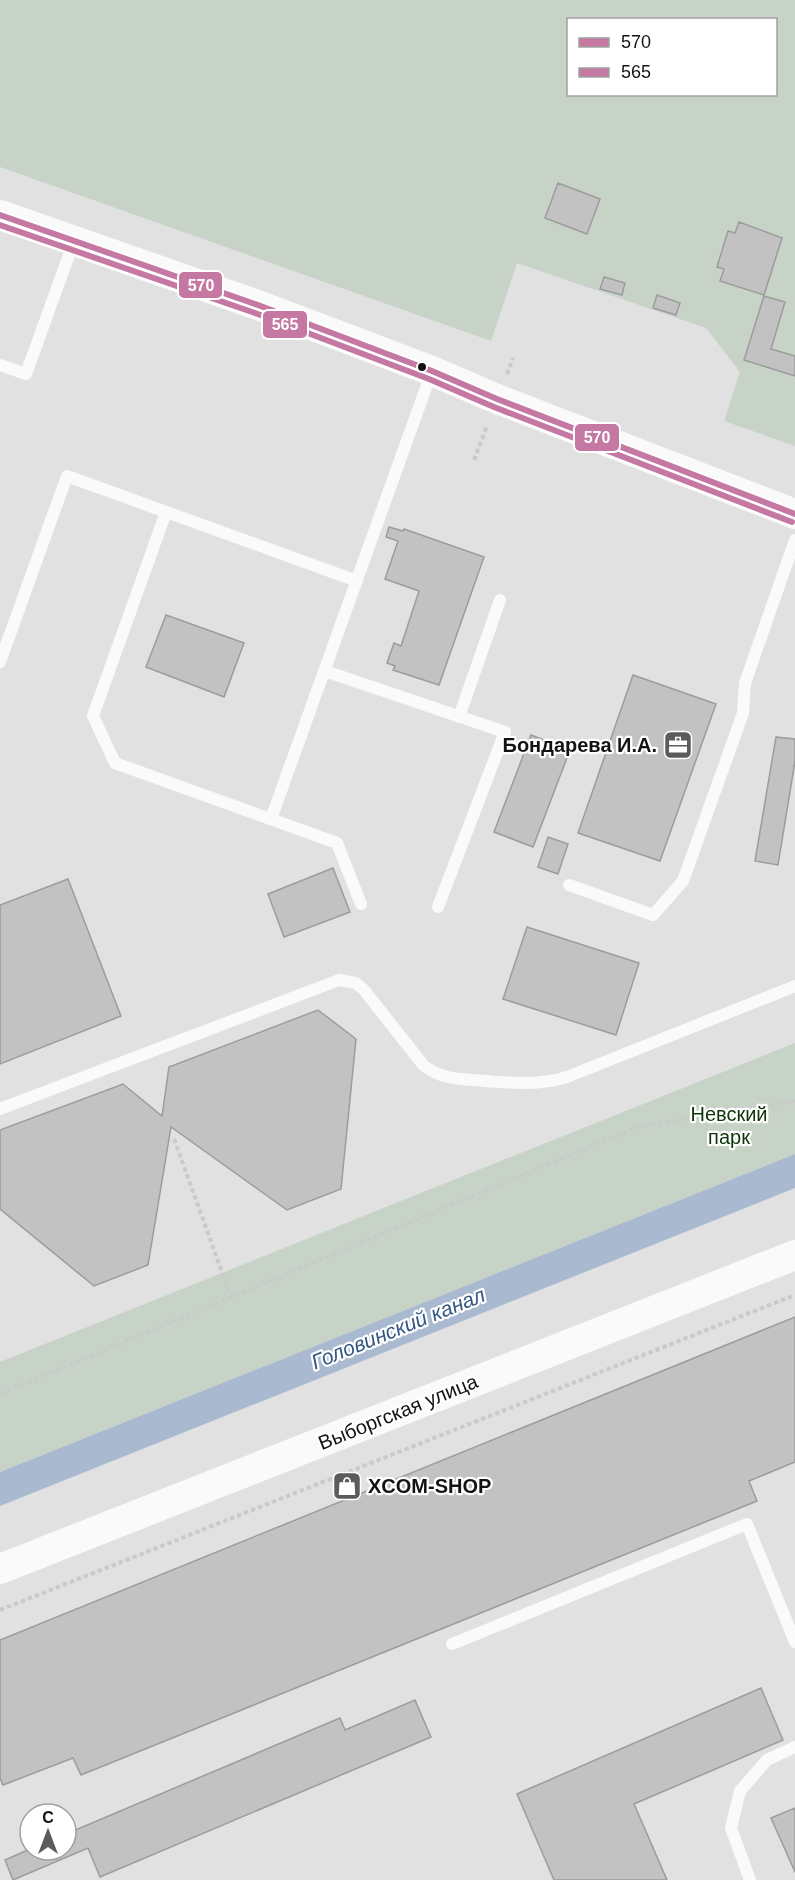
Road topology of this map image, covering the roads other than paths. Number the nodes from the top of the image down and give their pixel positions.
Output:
1 (0, 215) edge
2 (74, 241) junction
3 (0, 365) edge
4 (432, 371) junction
5 (166, 512) junction
6 (795, 514) edge
7 (795, 540) edge
8 (357, 581) junction
9 (500, 600) dead end
10 (0, 662) edge
11 (325, 671) junction
12 (459, 717) junction
13 (271, 819) junction
14 (569, 885) dead end
15 (361, 904) dead end
16 (438, 907) dead end
17 (795, 986) edge
18 (0, 1109) edge
19 (795, 1255) edge
20 (0, 1569) edge
21 (795, 1642) edge
22 (452, 1644) dead end
23 (795, 1747) edge
24 (750, 1880) edge

1 - 2 street
2 - 3 lane
2 - 4 street
4 - 6 street
4 - 8 lane
5 - 8 lane
5 - 10 lane
5 - 13 lane
7 - 14 lane
8 - 11 lane
9 - 12 lane
11 - 12 lane
11 - 13 lane
12 - 16 lane
13 - 15 lane
17 - 18 lane
19 - 20 street, Выборгская улица
21 - 22 lane
23 - 24 lane

